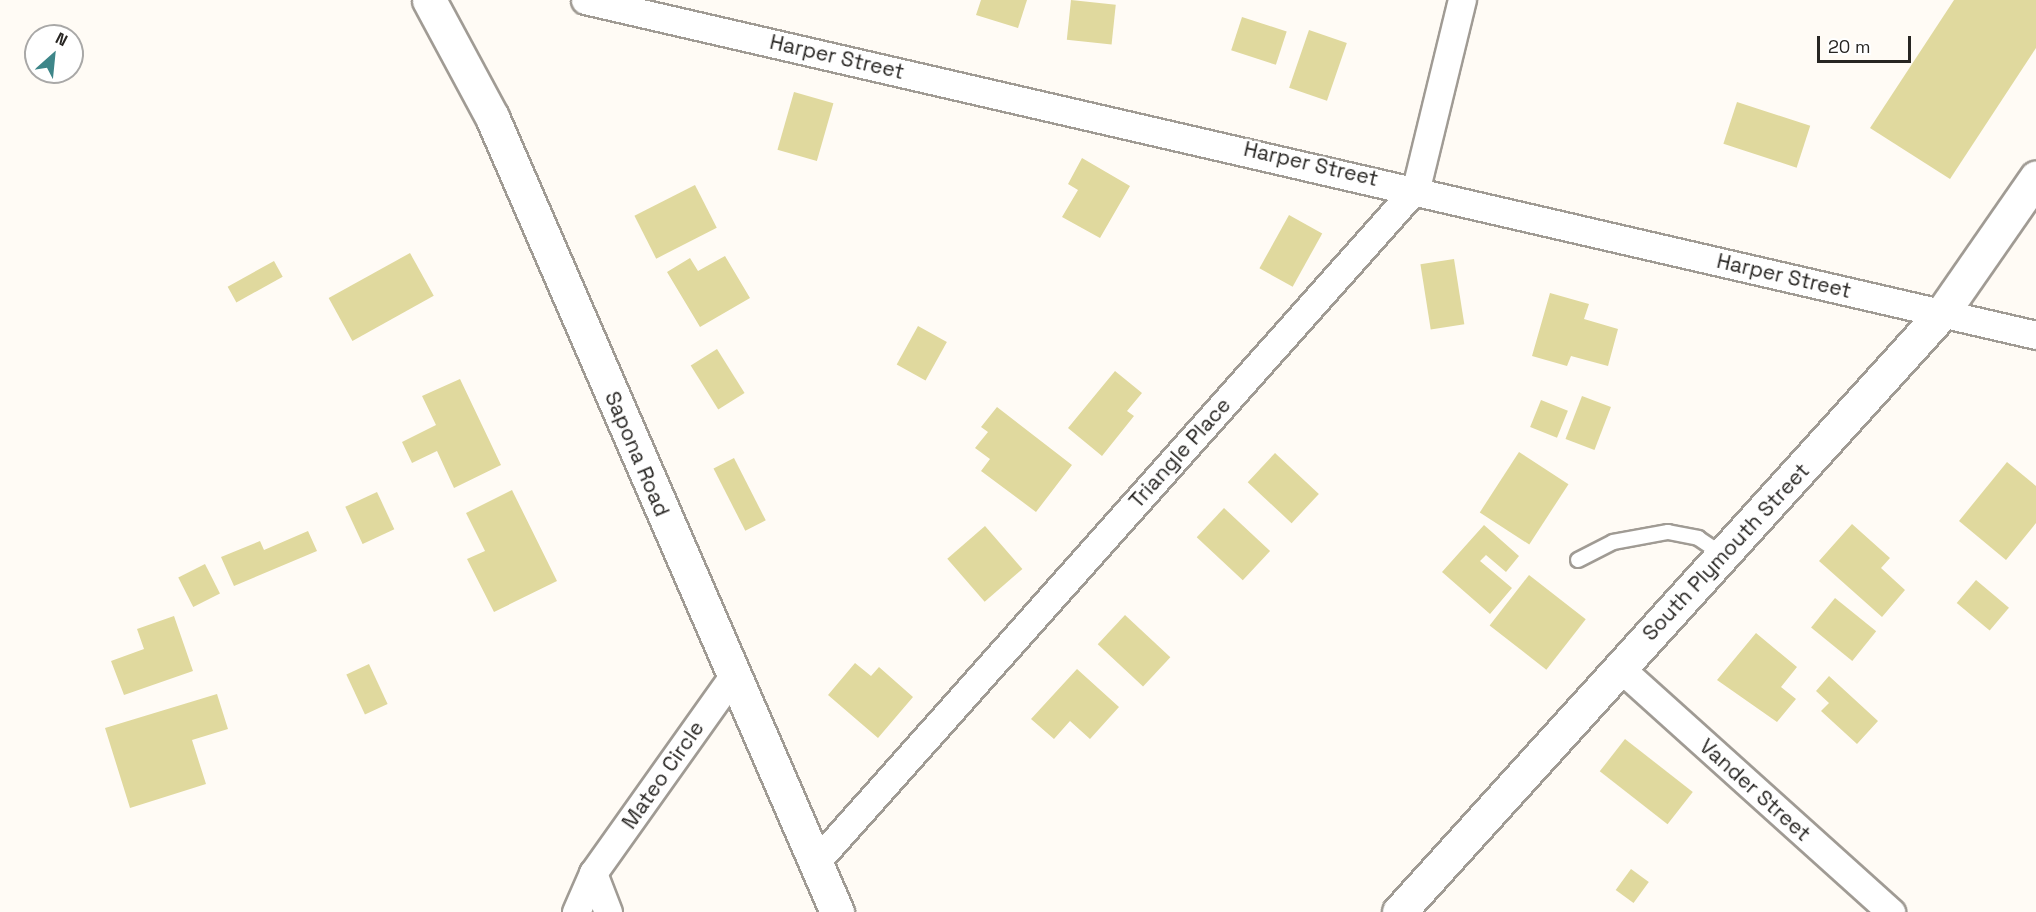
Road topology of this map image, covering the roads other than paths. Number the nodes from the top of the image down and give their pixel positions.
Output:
1 (429, 0) edge
2 (585, 0) edge
3 (1462, 0) edge
4 (2036, 178) edge
5 (1416, 188) junction
6 (1942, 313) junction
7 (2036, 335) edge
8 (1725, 556) junction
9 (1578, 560) dead end
10 (1620, 668) junction
11 (733, 676) junction
12 (815, 863) junction
13 (593, 873) junction
14 (576, 912) edge
15 (608, 912) edge
16 (837, 912) edge
17 (1399, 912) edge
18 (1892, 912) edge

1 - 11 street, Sapona Road
2 - 5 street, Harper Street
3 - 5 street, Triangle Place
4 - 6 street, South Plymouth Street
5 - 6 street, Harper Street
5 - 12 street, Triangle Place
6 - 7 street, Harper Street
6 - 8 street, South Plymouth Street
8 - 9 lane
8 - 10 street, South Plymouth Street
10 - 17 street, South Plymouth Street
10 - 18 street, Vander Street
11 - 12 street, Sapona Road
11 - 13 street, Mateo Circle
12 - 16 street, Sapona Road
13 - 14 street, Mateo Circle
13 - 15 street

